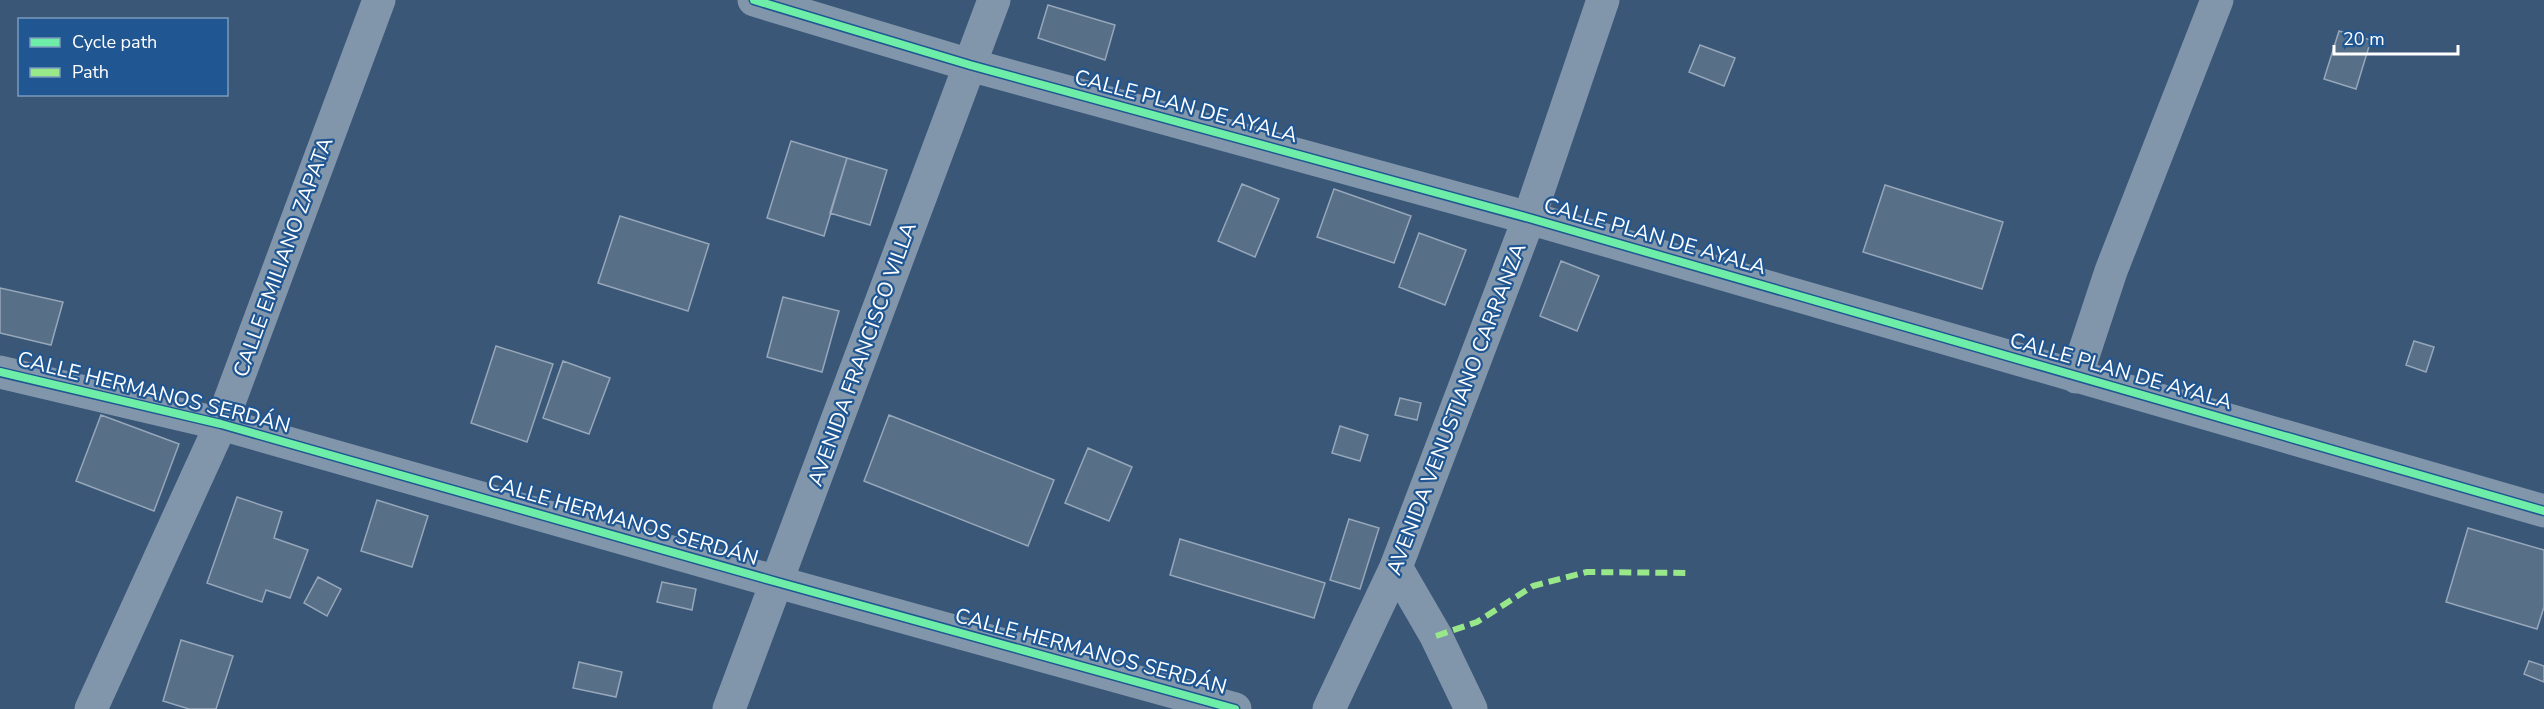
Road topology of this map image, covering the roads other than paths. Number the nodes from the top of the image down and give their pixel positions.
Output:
1 (379, 0) edge
2 (754, 0) edge
3 (994, 0) edge
4 (1603, 0) edge
5 (2217, 0) edge
6 (969, 65) junction
7 (1529, 219) junction
8 (0, 372) edge
9 (2076, 377) junction
10 (221, 424) junction
11 (2544, 511) edge
12 (1396, 567) junction
13 (777, 582) junction
14 (91, 709) edge
15 (729, 709) edge
16 (1235, 709) edge
17 (1329, 709) edge
18 (1471, 709) edge

1 - 10 street, CALLE EMILIANO ZAPATA
2 - 6 street, CALLE PLAN DE AYALA
3 - 6 street, AVENIDA FRANCISCO VILLA
4 - 7 street, AVENIDA VENUSTIANO CARRANZA
5 - 9 street
6 - 7 street, CALLE PLAN DE AYALA
6 - 13 street, AVENIDA FRANCISCO VILLA
7 - 9 street, CALLE PLAN DE AYALA
7 - 12 street, AVENIDA VENUSTIANO CARRANZA
8 - 10 street, CALLE HERMANOS SERDÁN
9 - 11 street, CALLE PLAN DE AYALA
10 - 13 street, CALLE HERMANOS SERDÁN
10 - 14 street, CALLE EMILIANO ZAPATA
12 - 17 street, AVENIDA VENUSTIANO CARRANZA
12 - 18 street
13 - 15 street, AVENIDA FRANCISCO VILLA
13 - 16 street, CALLE HERMANOS SERDÁN

